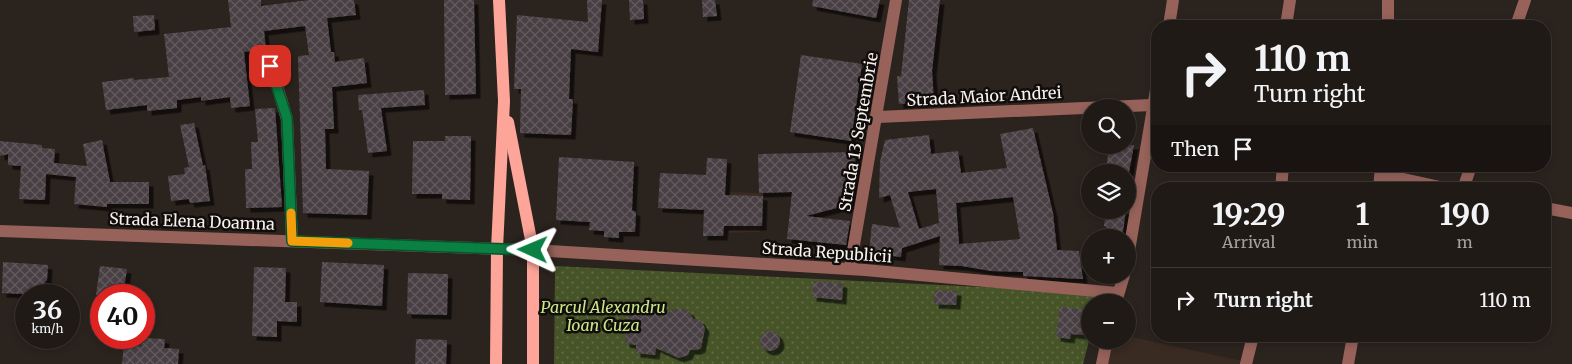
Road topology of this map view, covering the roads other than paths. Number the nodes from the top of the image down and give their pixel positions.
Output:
1 (499, 0) edge
2 (896, 0) edge
3 (1173, 0) edge
4 (1290, 0) edge
5 (1388, 0) edge
6 (1525, 0) edge
7 (1170, 20) edge
8 (1287, 20) edge
9 (1388, 20) edge
10 (1518, 20) edge
11 (270, 66) dead end
12 (504, 101) junction
13 (1151, 104) edge
14 (1151, 110) edge
15 (878, 117) junction
16 (1388, 172) edge
17 (1424, 182) edge
18 (1551, 209) edge
19 (1572, 214) edge
20 (1132, 229) edge
21 (0, 231) edge
22 (292, 241) junction
23 (497, 249) junction
24 (533, 250) junction
25 (850, 268) junction
26 (1081, 294) edge
27 (1252, 342) edge
28 (1352, 342) edge
29 (1105, 349) edge
30 (496, 364) edge
31 (533, 364) edge
32 (1102, 364) edge
33 (1246, 364) edge
34 (1348, 364) edge

1 - 12 main road
2 - 15 street, Strada 13 Septembrie
3 - 7 street
4 - 8 street
5 - 9 street
6 - 10 street
11 - 22 street
12 - 23 main road
12 - 24 main road
13 - 15 street, Strada Maior Andrei
14 - 20 street
15 - 25 street, Strada 13 Septembrie
16 - 17 street
18 - 19 street
21 - 22 street, Strada Elena Doamna
22 - 23 street, Strada Elena Doamna
23 - 24 street, Strada Elena Doamna
23 - 30 main road
24 - 25 street, Strada Republicii
24 - 31 main road
25 - 26 street, Strada Republicii
27 - 33 street
28 - 34 street
29 - 32 street

